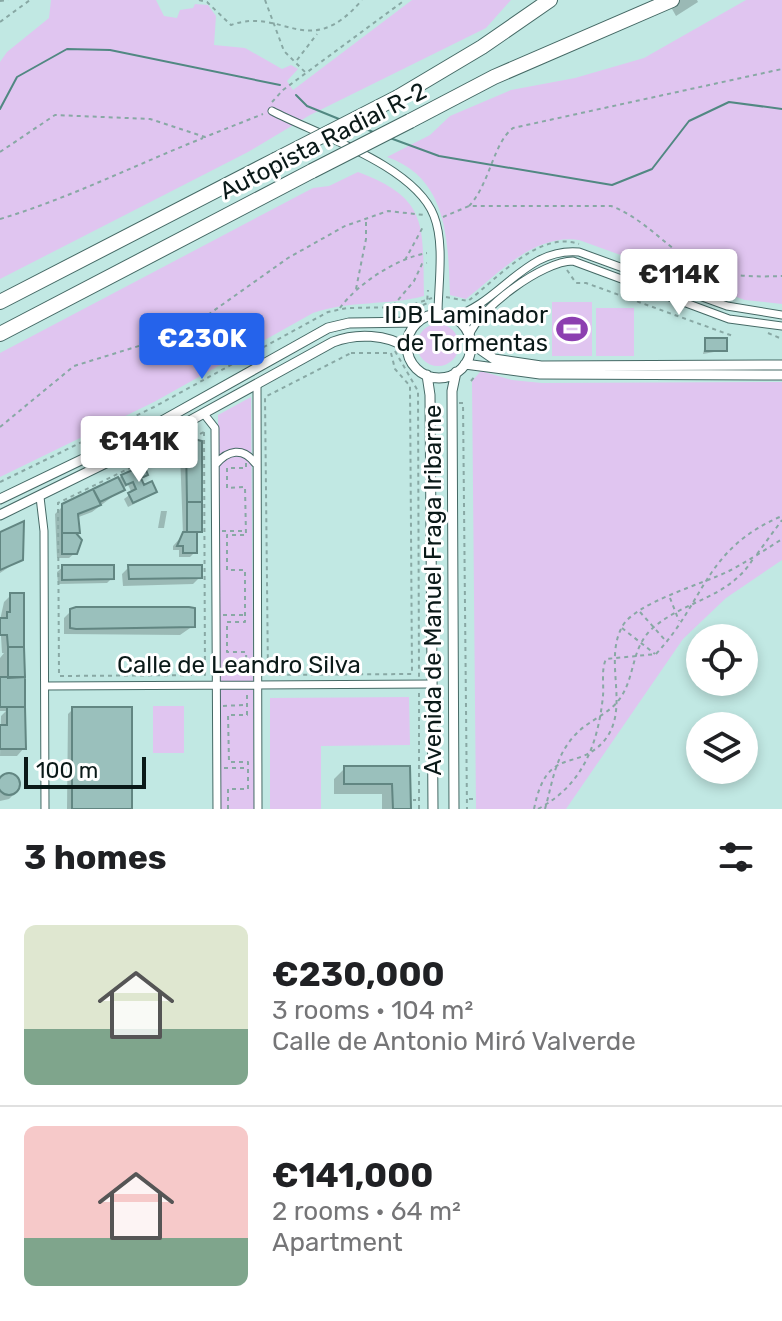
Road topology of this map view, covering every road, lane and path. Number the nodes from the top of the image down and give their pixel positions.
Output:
1 (8, 0) edge
2 (30, 0) edge
3 (199, 0) edge
4 (265, 0) edge
5 (362, 0) edge
6 (405, 0) edge
7 (550, 0) edge
8 (672, 0) edge
9 (0, 1) edge
10 (0, 22) edge
11 (274, 26) junction
12 (318, 32) junction
13 (296, 61) junction
14 (782, 69) edge
15 (306, 73) junction
16 (272, 111) junction
17 (205, 137) junction
18 (0, 152) edge
19 (469, 206) junction
20 (435, 217) junction
21 (366, 218) junction
22 (0, 219) edge
23 (424, 225) dead end
24 (427, 253) dead end
25 (404, 261) junction
26 (427, 263) dead end
27 (571, 267) dead end
28 (782, 276) edge
29 (356, 290) junction
30 (428, 290) dead end
31 (428, 298) junction
32 (0, 302) edge
33 (373, 307) junction
34 (392, 307) junction
35 (339, 309) junction
36 (438, 314) junction
37 (374, 315) dead end
38 (405, 315) dead end
39 (782, 315) edge
40 (452, 317) junction
41 (418, 322) junction
42 (782, 329) edge
43 (0, 334) edge
44 (733, 336) dead end
45 (470, 339) junction
46 (782, 339) edge
47 (389, 347) dead end
48 (407, 348) junction
49 (465, 364) junction
50 (782, 365) edge
51 (456, 372) junction
52 (427, 375) junction
53 (782, 375) edge
54 (257, 386) junction
55 (410, 386) joint
56 (458, 403) junction
57 (417, 404) junction
58 (430, 404) junction
59 (204, 414) junction
60 (0, 427) edge
61 (246, 453) junction
62 (216, 465) junction
63 (256, 465) junction
64 (0, 482) edge
65 (40, 497) junction
66 (0, 499) edge
67 (58, 503) joint
68 (0, 515) edge
69 (782, 518) edge
70 (220, 531) dead end
71 (246, 531) junction
72 (253, 531) dead end
73 (782, 539) edge
74 (756, 556) junction
75 (703, 584) junction
76 (670, 597) junction
77 (686, 610) junction
78 (639, 611) junction
79 (221, 615) dead end
80 (245, 615) junction
81 (254, 615) dead end
82 (676, 615) junction
83 (679, 621) junction
84 (654, 627) junction
85 (621, 628) junction
86 (666, 641) junction
87 (640, 642) junction
88 (656, 654) junction
89 (616, 656) junction
90 (633, 657) junction
91 (221, 666) dead end
92 (246, 666) junction
93 (254, 666) dead end
94 (419, 675) dead end
95 (432, 684) junction
96 (217, 685) junction
97 (247, 685) junction
98 (258, 685) junction
99 (45, 686) junction
100 (419, 693) dead end
101 (247, 705) junction
102 (254, 705) dead end
103 (616, 705) junction
104 (222, 706) dead end
105 (601, 716) junction
106 (592, 751) junction
107 (554, 767) junction
108 (222, 768) dead end
109 (248, 768) junction
110 (254, 768) dead end
111 (469, 799) dead end
112 (474, 799) dead end
113 (546, 804) junction
114 (45, 809) edge
115 (217, 809) edge
116 (228, 809) edge
117 (258, 809) edge
118 (419, 809) edge
119 (433, 809) edge
120 (454, 809) edge
121 (467, 809) edge
122 (536, 809) edge
123 (545, 809) edge

1 - 9 path
2 - 10 path
3 - 11 path
4 - 11 path
5 - 12 path
6 - 15 path
7 - 32 highway, Autopista Radial R-2, bridge
8 - 43 highway, Autopista Radial R-2, bridge
11 - 12 path
11 - 13 path
12 - 13 path
13 - 15 path
14 - 19 path
15 - 16 path
16 - 17 path
16 - 20 street
17 - 18 path
17 - 22 path
19 - 20 path
19 - 28 path
20 - 21 path
20 - 36 street
21 - 29 path
21 - 60 path
23 - 25 path
24 - 25 path
25 - 29 path
26 - 34 path
27 - 44 path
29 - 35 path
30 - 31 path
31 - 34 path
31 - 38 path
33 - 34 path
33 - 35 path
33 - 37 path
35 - 64 path
36 - 40 street
36 - 41 street
39 - 40 street
40 - 45 street
41 - 48 street
41 - 66 street
42 - 45 street
42 - 46 path
45 - 49 street
45 - 50 street
47 - 57 path
48 - 52 street
48 - 54 street
49 - 51 street
49 - 53 street
51 - 52 street
51 - 56 street, Avenida de Manuel Fraga Iribarne
52 - 58 street, Avenida de Manuel Fraga Iribarne
54 - 59 street
54 - 63 street
55 - 55 path
56 - 120 street, Avenida de Manuel Fraga Iribarne
56 - 121 path
57 - 58 path
57 - 94 path
58 - 95 street, Avenida de Manuel Fraga Iribarne
59 - 62 street
59 - 65 street
61 - 62 street
61 - 63 street
61 - 71 path
62 - 96 street
63 - 98 street
65 - 68 street
65 - 99 street
67 - 67 path
69 - 74 path
69 - 75 path
70 - 71 path
71 - 72 path
71 - 80 path
73 - 74 path
74 - 75 path
74 - 77 path
75 - 76 path
75 - 77 path
76 - 78 path
76 - 82 path
77 - 82 path
77 - 83 path
78 - 84 path
78 - 85 path
79 - 80 path
80 - 81 path
80 - 92 path
82 - 83 path
82 - 84 path
83 - 86 path
84 - 86 path
84 - 87 path
85 - 87 path
85 - 89 path
86 - 88 path
87 - 88 path
87 - 90 path
88 - 90 path
89 - 90 path
89 - 103 path
89 - 105 path
90 - 103 path
91 - 92 path
92 - 93 path
92 - 97 path
95 - 98 street, Calle de Leandro Silva
95 - 119 street, Avenida de Manuel Fraga Iribarne
96 - 97 street, Calle de Leandro Silva
96 - 99 street, Calle de Leandro Silva
96 - 115 street
97 - 98 street, Calle de Leandro Silva
97 - 101 path
98 - 117 street
99 - 114 street
100 - 118 path
101 - 102 path
101 - 104 path
101 - 109 path
103 - 105 path
103 - 106 path
105 - 106 path
105 - 107 path
106 - 107 path
106 - 113 path
107 - 113 path
107 - 122 path
108 - 109 path
109 - 110 path
109 - 116 path
111 - 112 path
113 - 122 path
113 - 123 path

